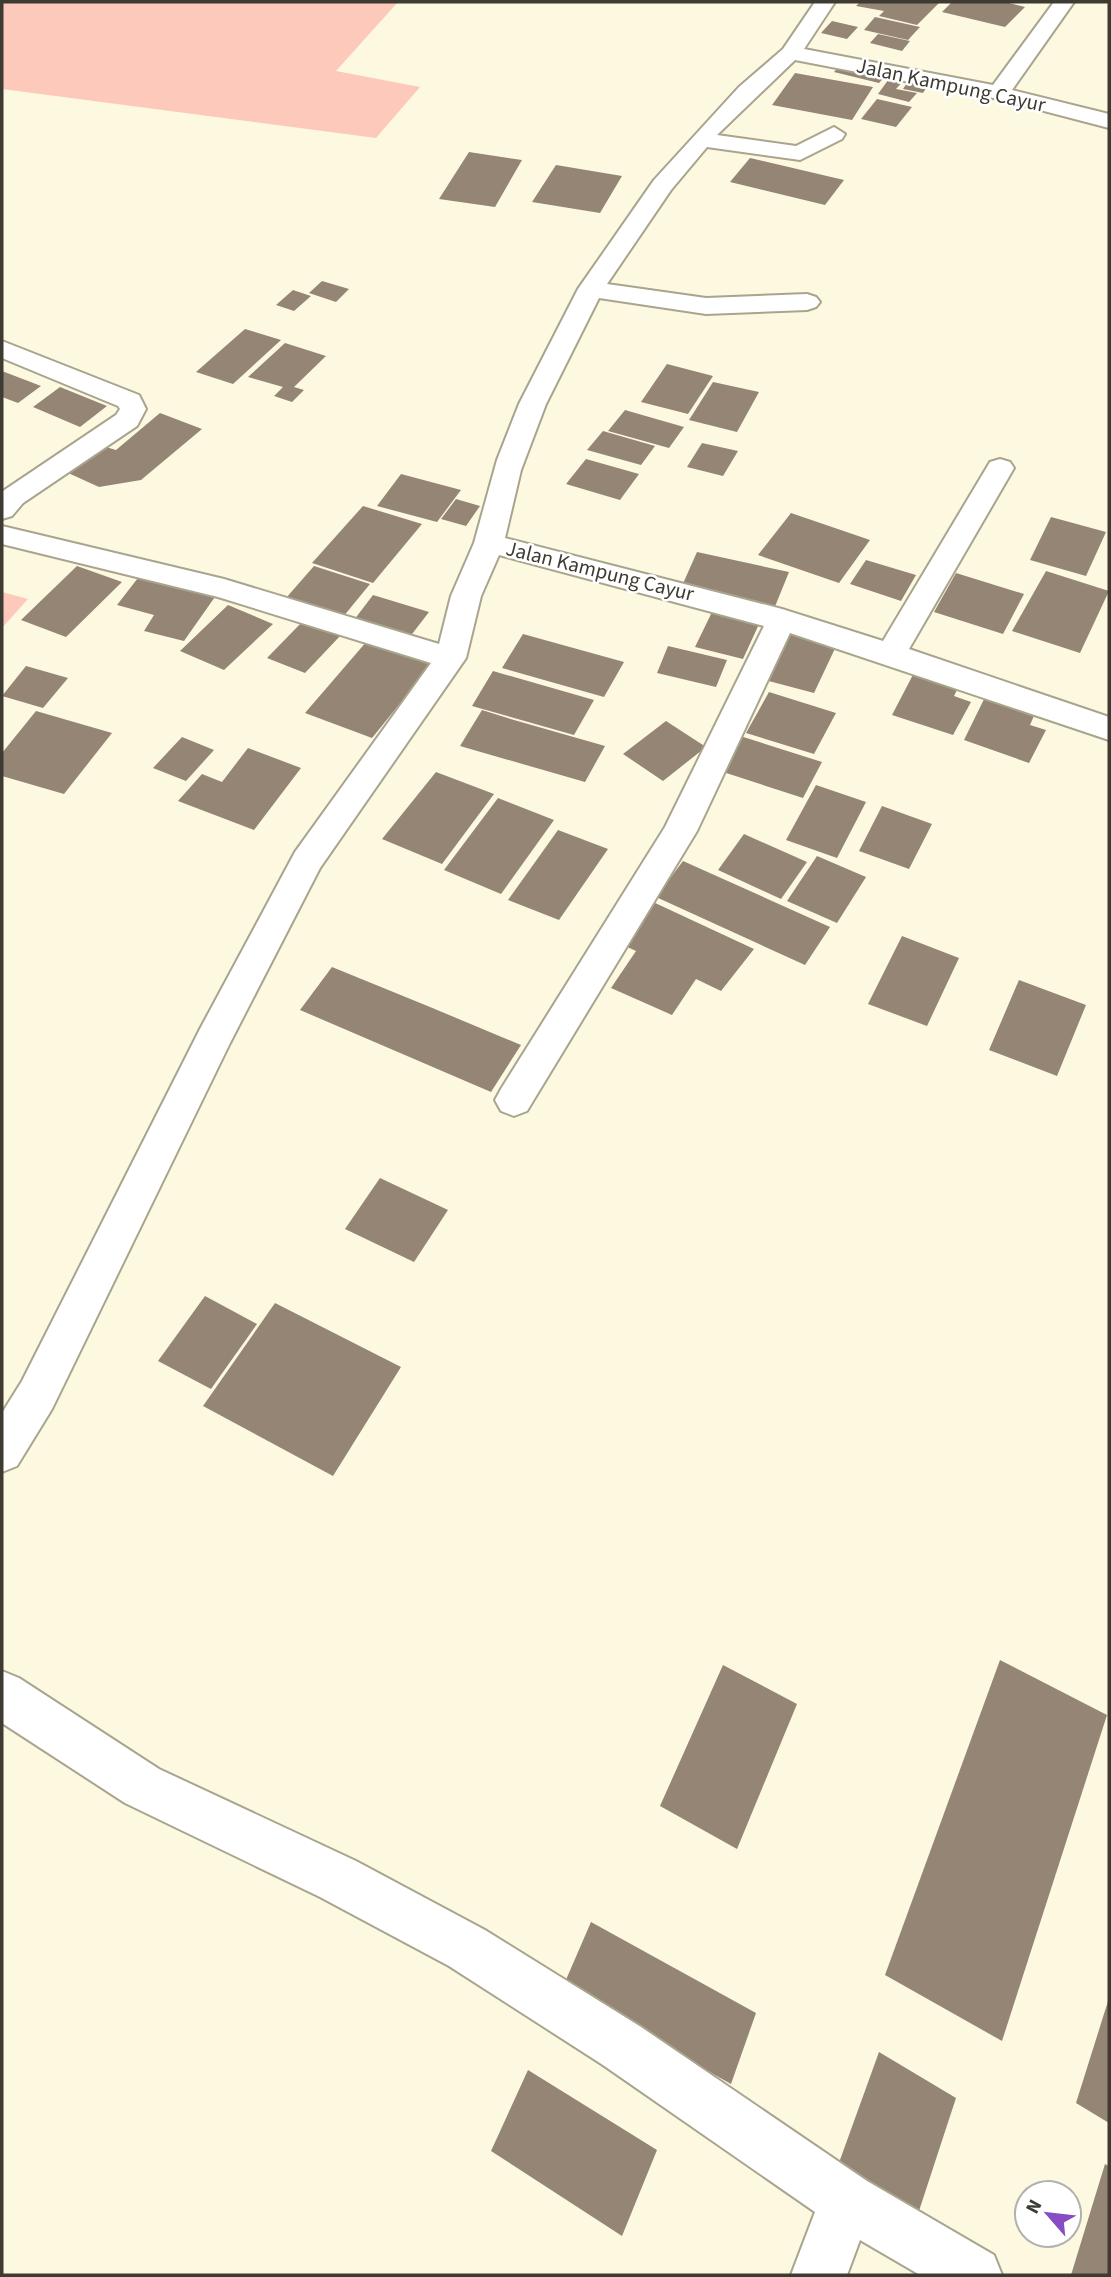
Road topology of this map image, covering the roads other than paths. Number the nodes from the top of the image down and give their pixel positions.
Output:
1 (825, 2) edge
2 (1064, 2) edge
3 (791, 53) junction
4 (999, 93) junction
5 (1109, 121) edge
6 (834, 134) dead end
7 (702, 139) junction
8 (590, 289) junction
9 (807, 302) dead end
10 (2, 349) edge
11 (1000, 468) dead end
12 (2, 510) edge
13 (2, 536) edge
14 (489, 543) junction
15 (782, 619) junction
16 (890, 655) junction
17 (450, 659) junction
18 (1109, 729) edge
19 (514, 1100) dead end
20 (2, 1451) edge
21 (2, 1695) edge
22 (846, 2201) junction
23 (819, 2275) edge
24 (974, 2275) edge

1 - 3 street, Jalan Kampung Cayur
2 - 4 street
3 - 4 street, Jalan Kampung Cayur
3 - 7 street, Jalan Kampung Cayur
4 - 5 street, Jalan Kampung Cayur
6 - 7 street
7 - 8 street, Jalan Kampung Cayur
8 - 9 street
8 - 14 street, Jalan Kampung Cayur
10 - 12 street
11 - 16 street
13 - 17 street
14 - 15 street, Jalan Kampung Cayur
14 - 17 street
15 - 16 street, Jalan Kampung Cayur
15 - 19 street
16 - 18 street, Jalan Kampung Cayur
17 - 20 street
21 - 22 street
22 - 23 street
22 - 24 street

